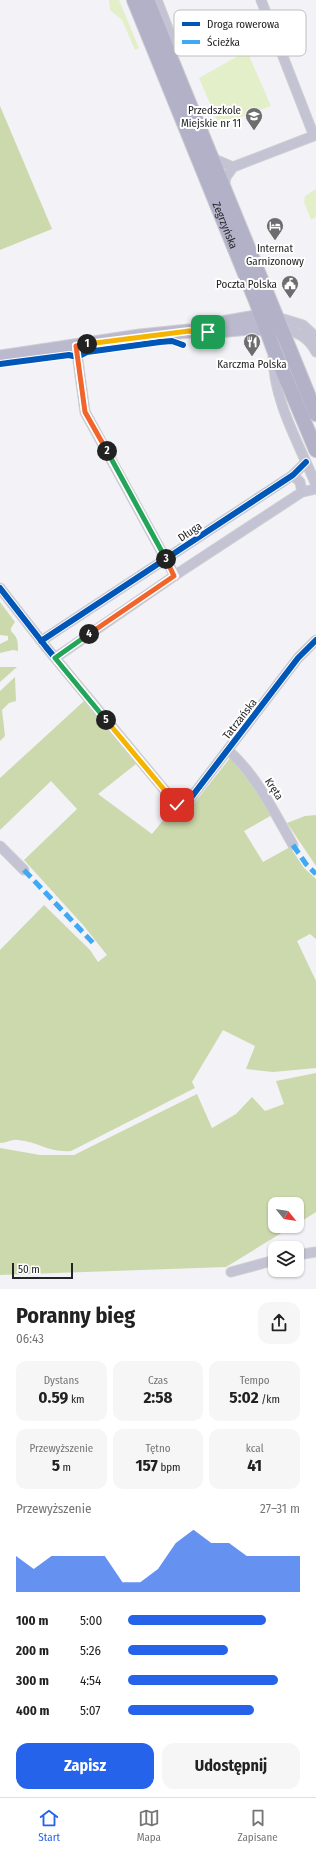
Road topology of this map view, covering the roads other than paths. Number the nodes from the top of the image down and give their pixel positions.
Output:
1 (134, 0) edge
2 (147, 0) edge
3 (157, 0) edge
4 (260, 0) edge
5 (264, 10) edge
6 (169, 52) junction
7 (283, 56) edge
8 (315, 135) edge
9 (212, 158) junction
10 (233, 167) junction
11 (224, 188) junction
12 (263, 322) junction
13 (279, 323) junction
14 (316, 337) edge
15 (76, 346) junction
16 (274, 350) junction
17 (316, 352) edge
18 (0, 357) edge
19 (314, 403) edge
20 (316, 450) edge
21 (306, 462) junction
22 (293, 475) junction
23 (316, 485) edge
24 (316, 489) edge
25 (302, 492) junction
26 (166, 560) junction
27 (174, 576) junction
28 (0, 588) edge
29 (316, 640) edge
30 (41, 641) junction
31 (55, 658) junction
32 (228, 750) junction
33 (293, 845) dead end
34 (0, 846) edge
35 (24, 870) dead end
36 (316, 1252) edge
37 (304, 1254) edge
38 (268, 1262) edge
39 (231, 1272) dead end

1 - 12 main road, Zegrzyńska
2 - 6 main road, Zegrzyńska
3 - 6 street
4 - 5 street
6 - 9 main road, Zegrzyńska
7 - 8 street
8 - 10 street
9 - 10 street
9 - 11 main road, Zegrzyńska
10 - 11 street
11 - 13 main road, Zegrzyńska
12 - 13 main road
12 - 15 main road
12 - 16 main road, Zegrzyńska
13 - 14 street
13 - 17 street
13 - 19 main road, Zegrzyńska
15 - 18 main road
15 - 26 street
16 - 20 main road, Zegrzyńska
16 - 21 street
21 - 22 street, Długa
21 - 23 street
22 - 25 street
22 - 26 street, Długa
24 - 25 street
25 - 27 street
26 - 27 street
26 - 30 street, Długa
27 - 31 street
28 - 30 street
29 - 32 street, Tatrzańska
30 - 31 street
31 - 32 street, Tatrzańska
32 - 33 street, Kręta
34 - 35 street
36 - 37 street
38 - 39 street

